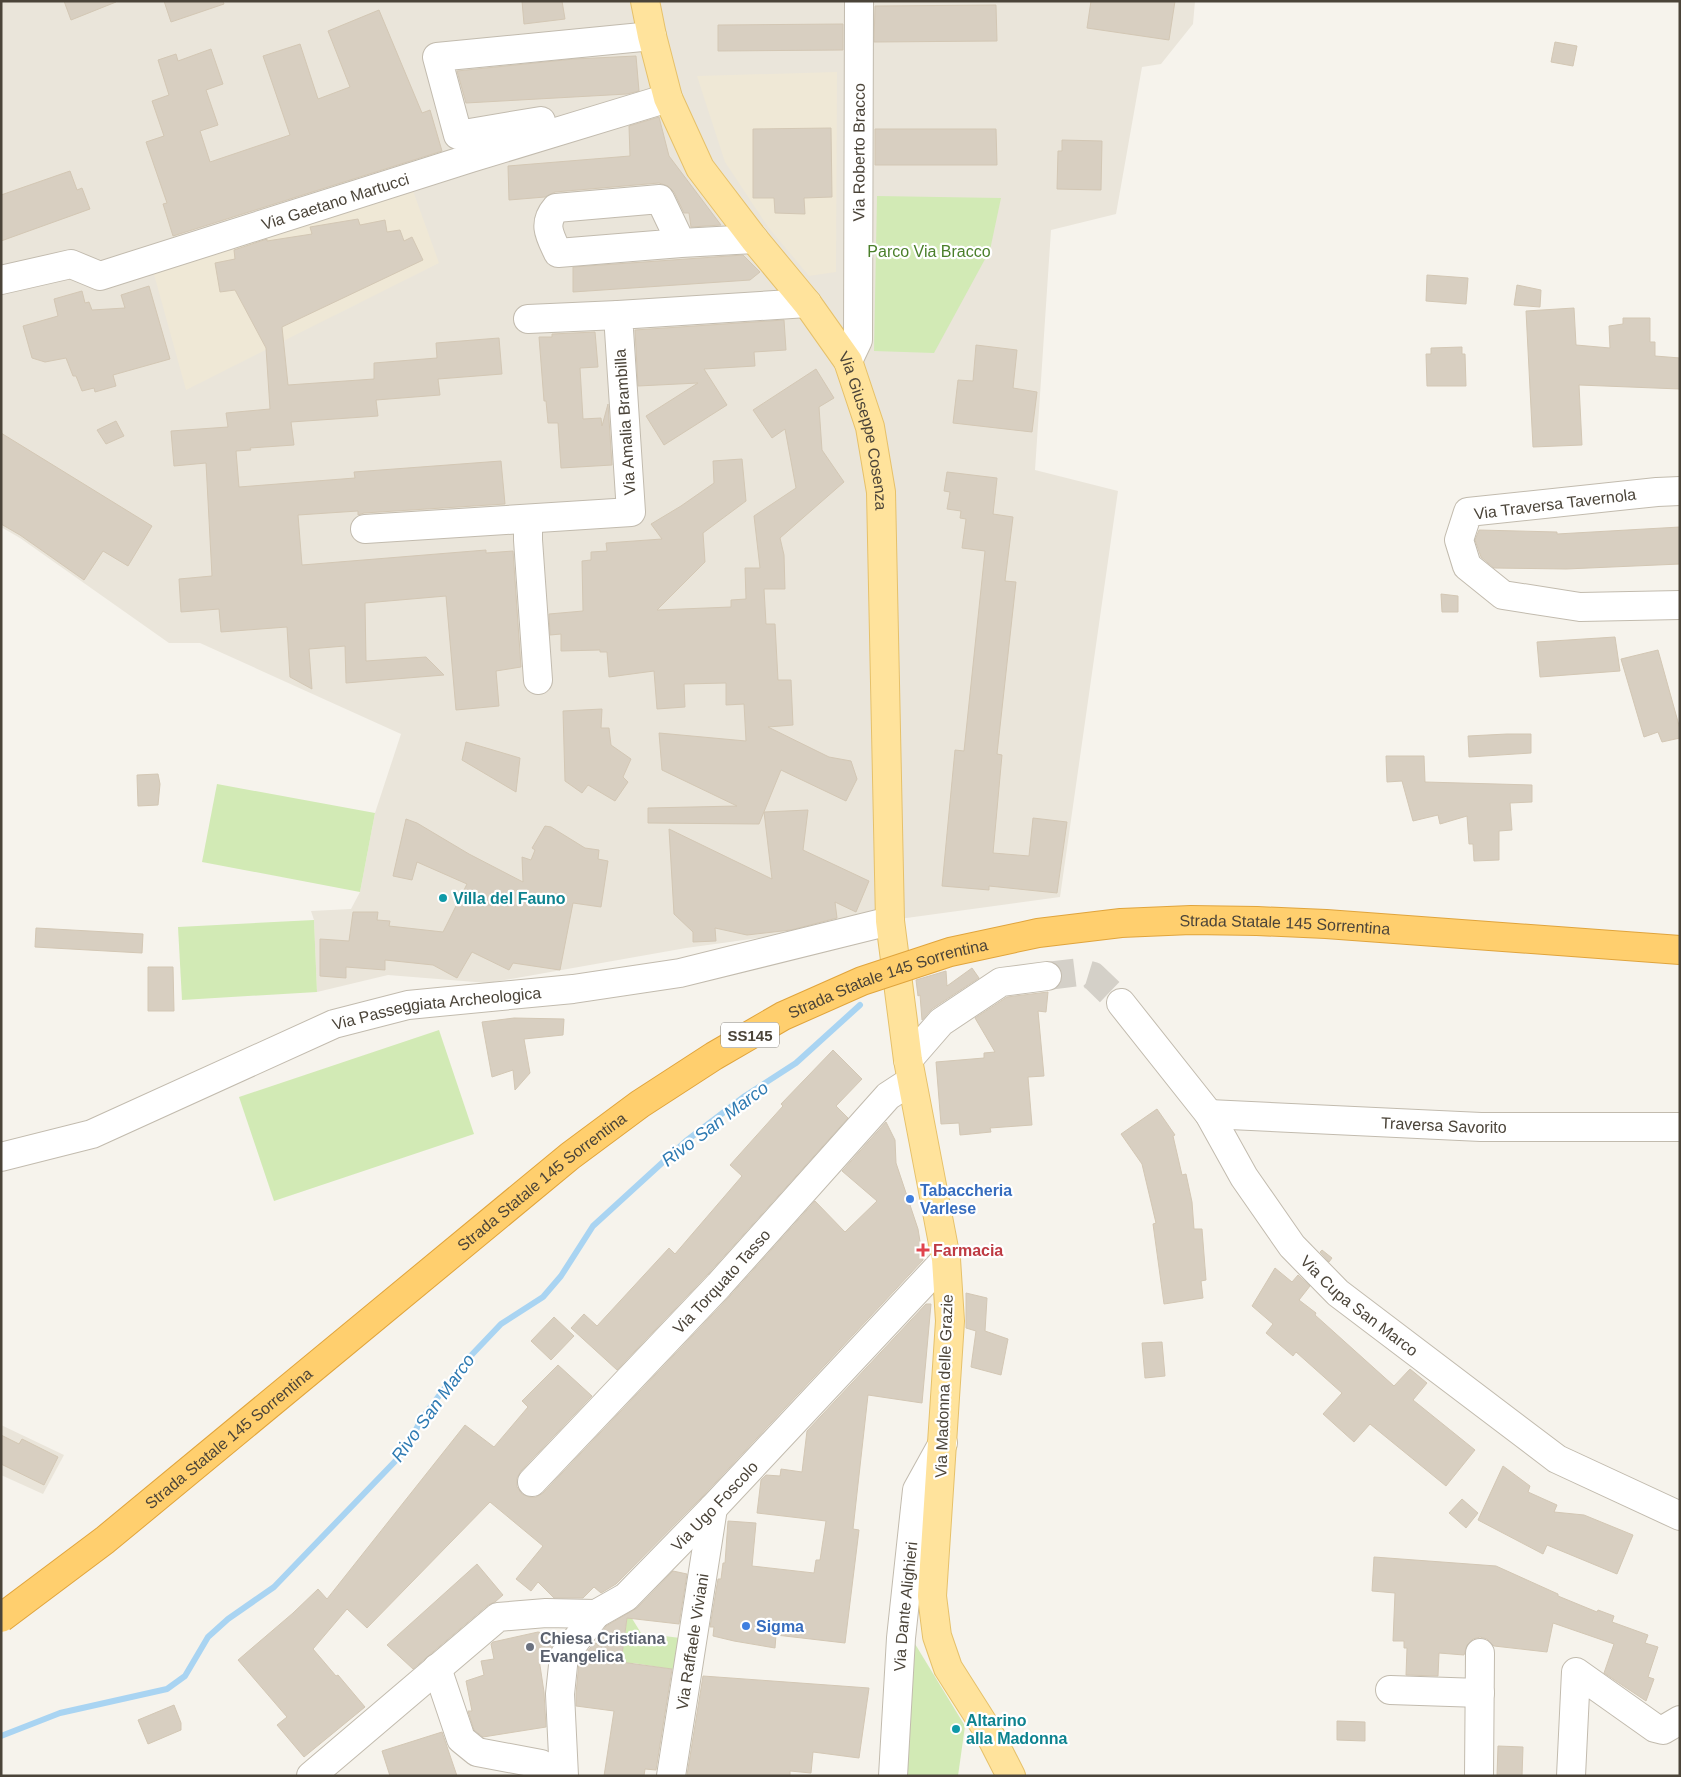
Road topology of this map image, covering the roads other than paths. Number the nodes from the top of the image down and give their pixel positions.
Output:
1 (644, 1) edge
2 (859, 1) edge
3 (652, 36) junction
4 (668, 98) junction
5 (577, 115) dead end
6 (754, 239) junction
7 (681, 243) dead end
8 (1, 280) edge
9 (807, 303) junction
10 (618, 316) junction
11 (528, 319) dead end
12 (848, 361) junction
13 (1680, 491) edge
14 (528, 519) junction
15 (365, 529) dead end
16 (1680, 606) edge
17 (538, 680) dead end
18 (890, 921) junction
19 (1680, 950) edge
20 (1046, 976) tunnel mouth
21 (1121, 1003) tunnel mouth
22 (909, 1070) junction
23 (1209, 1114) junction
24 (1680, 1127) edge
25 (1, 1157) edge
26 (946, 1259) junction
27 (943, 1443) junction
28 (532, 1482) dead end
29 (713, 1508) junction
30 (1680, 1516) edge
31 (596, 1614) junction
32 (1, 1618) edge
33 (1480, 1653) dead end
34 (437, 1668) junction
35 (1390, 1690) dead end
36 (1480, 1693) junction
37 (1680, 1720) edge
38 (311, 1776) edge
39 (559, 1776) edge
40 (564, 1776) edge
41 (671, 1776) edge
42 (892, 1776) edge
43 (1011, 1776) edge
44 (1480, 1776) edge
45 (1571, 1776) edge

1 - 3 main road, Via Giuseppe Cosenza
2 - 12 street, Via Roberto Bracco
3 - 4 main road, Via Giuseppe Cosenza
3 - 5 street
4 - 6 main road, Via Giuseppe Cosenza
4 - 8 street, Via Gaetano Martucci
6 - 7 street
6 - 9 main road, Via Giuseppe Cosenza
9 - 10 street
9 - 12 main road, Via Giuseppe Cosenza
10 - 11 street
10 - 14 street, Via Amalia Brambilla
12 - 18 main road, Via Giuseppe Cosenza
13 - 16 street, Via Traversa Tavernola
14 - 15 street, Via Amalia Brambilla
14 - 17 street
18 - 22 main road, Via Madonna delle Grazie
18 - 25 street, Via Passeggiata Archeologica
19 - 32 highway, Strada Statale 145 Sorrentina / SS145, bridge
20 - 22 street
21 - 23 street, Via Cupa San Marco
22 - 26 main road, Via Madonna delle Grazie
22 - 28 street, Via Torquato Tasso
23 - 24 street, Traversa Savorito
23 - 30 street, Via Cupa San Marco
26 - 27 main road, Via Madonna delle Grazie
26 - 29 street, Via Ugo Foscolo
27 - 42 street, Via Dante Alighieri
27 - 43 main road, Via Madonna delle Grazie
29 - 31 street, Via Ugo Foscolo
29 - 41 street, Via Raffaele Viviani
31 - 34 street
31 - 40 street
33 - 36 street
34 - 38 street
34 - 39 street
35 - 36 street
36 - 44 street
37 - 45 street

